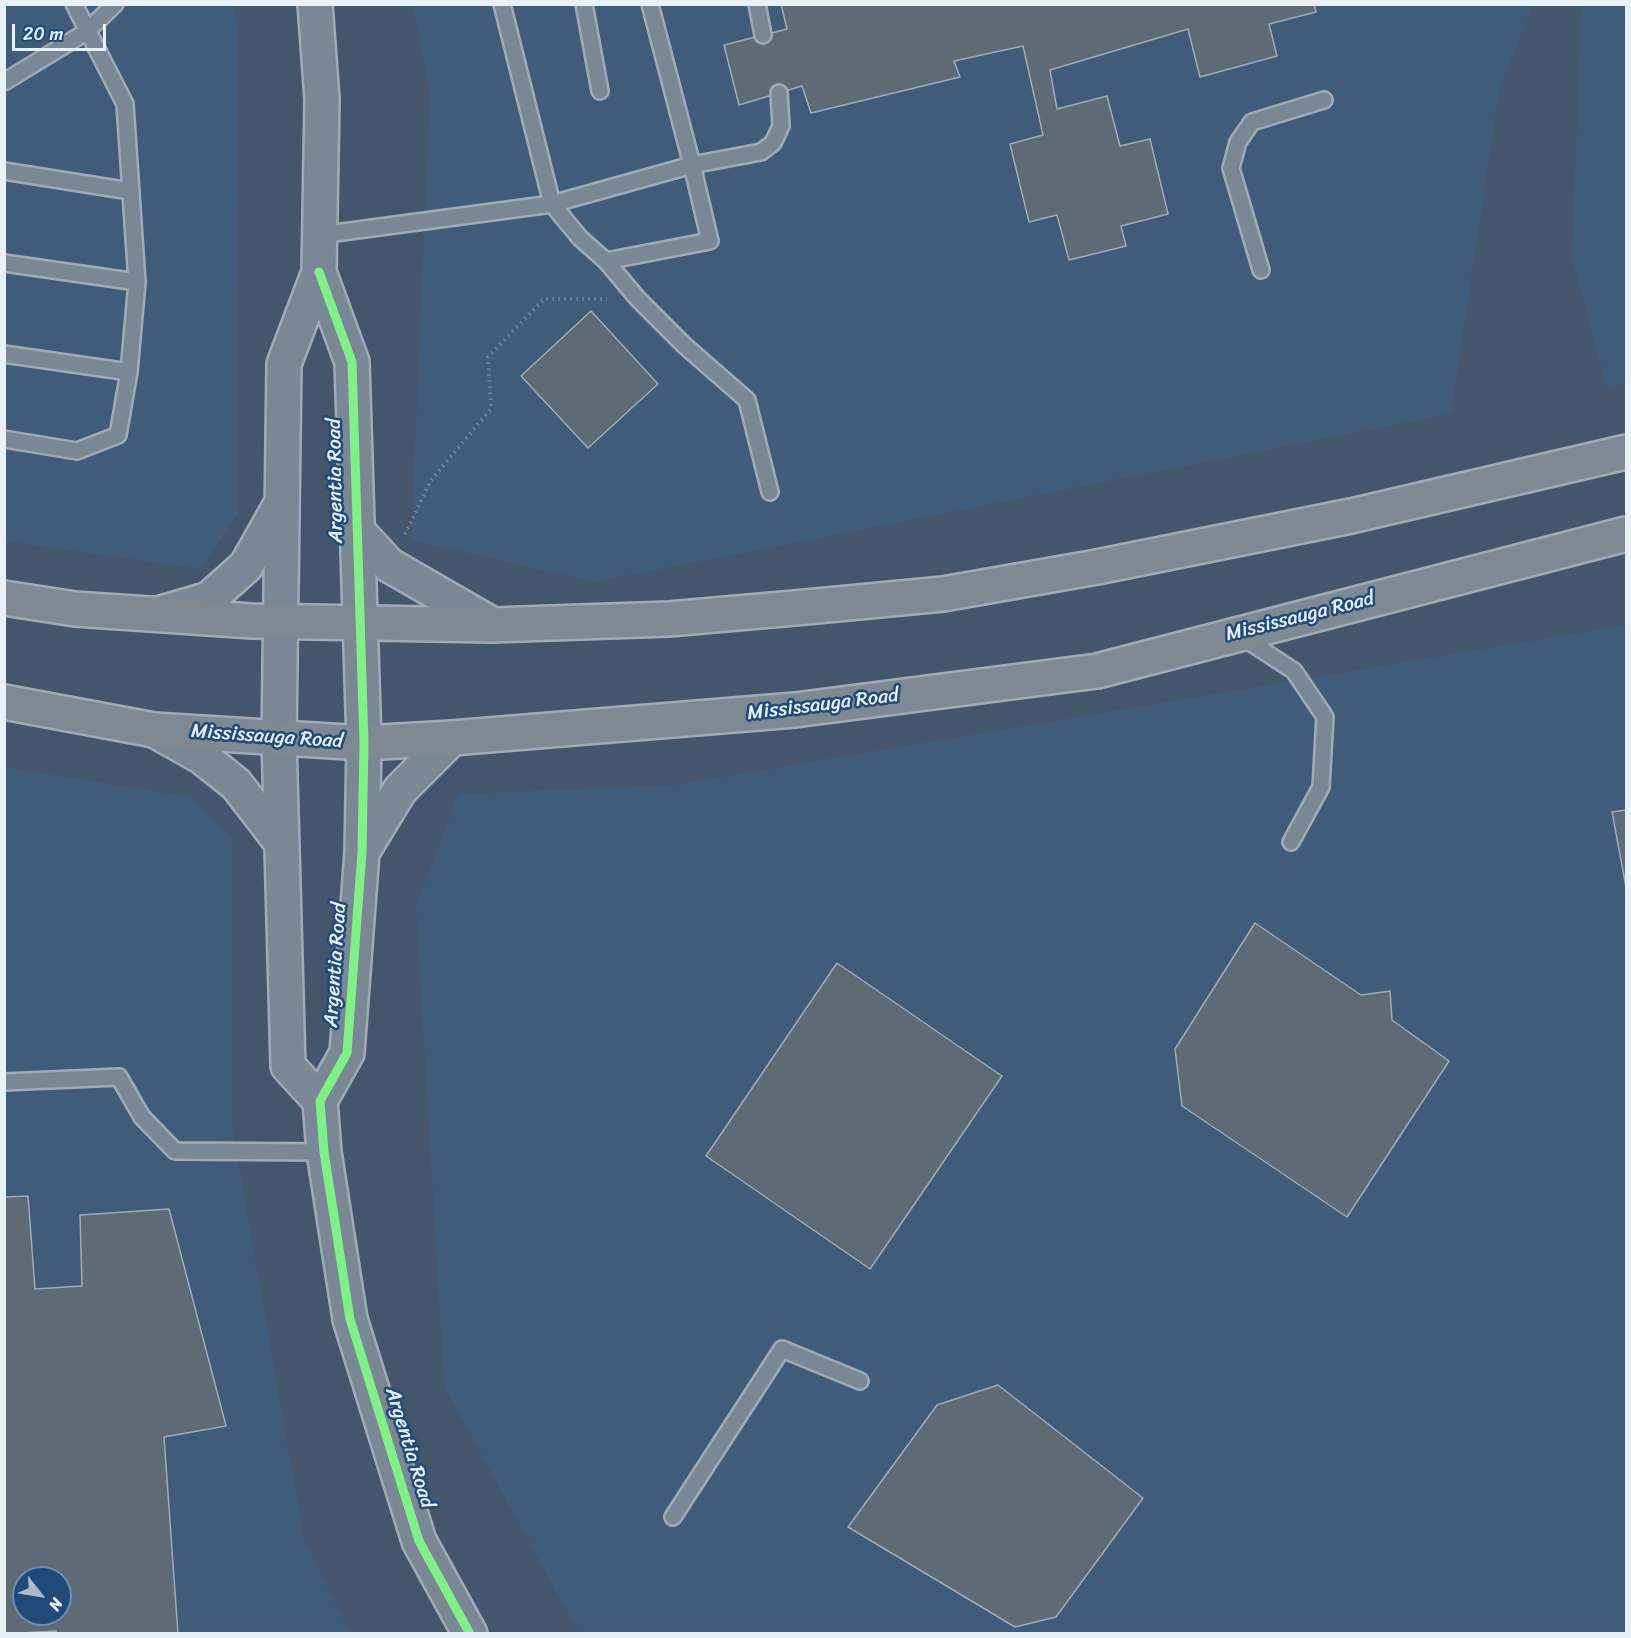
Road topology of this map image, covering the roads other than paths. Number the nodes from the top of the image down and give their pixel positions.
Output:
1 (74, 4) edge
2 (115, 4) edge
3 (315, 4) edge
4 (502, 4) edge
5 (584, 4) edge
6 (650, 4) edge
7 (757, 4) edge
8 (86, 32) junction
9 (763, 35) dead end
10 (4, 82) edge
11 (600, 91) dead end
12 (779, 93) dead end
13 (1324, 100) dead end
14 (692, 165) junction
15 (4, 171) edge
16 (130, 191) junction
17 (552, 204) junction
18 (320, 235) junction
19 (606, 261) junction
20 (4, 263) edge
21 (1261, 270) dead end
22 (319, 272) junction
23 (137, 282) junction
24 (4, 354) edge
25 (129, 372) junction
26 (4, 439) edge
27 (1626, 452) edge
28 (770, 492) dead end
29 (282, 503) junction
30 (355, 528) junction
31 (1626, 534) edge
32 (4, 598) edge
33 (158, 614) junction
34 (281, 622) junction
35 (360, 622) junction
36 (493, 625) junction
37 (1237, 633) junction
38 (4, 702) edge
39 (154, 729) junction
40 (452, 738) junction
41 (279, 739) junction
42 (364, 743) junction
43 (280, 841) junction
44 (1291, 842) dead end
45 (362, 852) junction
46 (4, 1082) edge
47 (320, 1101) junction
48 (324, 1152) junction
49 (860, 1381) dead end
50 (673, 1517) dead end
51 (470, 1634) edge

1 - 8 lane
2 - 8 lane
3 - 18 street, Argentia Road
4 - 17 lane
5 - 11 lane
6 - 14 lane
7 - 9 lane
8 - 10 lane
8 - 16 lane
12 - 14 lane
13 - 21 lane
14 - 17 lane
14 - 19 lane
15 - 16 lane
16 - 23 lane
17 - 18 lane
17 - 19 lane
18 - 22 street, Argentia Road
19 - 28 lane
20 - 23 lane
22 - 29 street, Argentia Road
22 - 30 street, Argentia Road
23 - 25 lane
24 - 25 lane
25 - 26 lane
27 - 36 main road
29 - 33 street
29 - 34 street, Argentia Road
30 - 35 street, Argentia Road
30 - 36 street
31 - 37 main road, Mississauga Road
32 - 33 main road
33 - 34 main road
34 - 35 main road
34 - 41 street, Argentia Road
35 - 36 main road
35 - 42 street, Argentia Road
37 - 40 main road, Mississauga Road
37 - 44 lane
38 - 39 main road, Mississauga Road
39 - 41 main road, Mississauga Road
39 - 43 street
40 - 42 main road, Mississauga Road
40 - 45 street
41 - 42 main road, Mississauga Road
41 - 43 street, Argentia Road
42 - 45 street, Argentia Road
43 - 47 street, Argentia Road
45 - 47 street, Argentia Road
46 - 48 lane
47 - 48 street, Argentia Road
48 - 51 street, Argentia Road
49 - 50 lane

